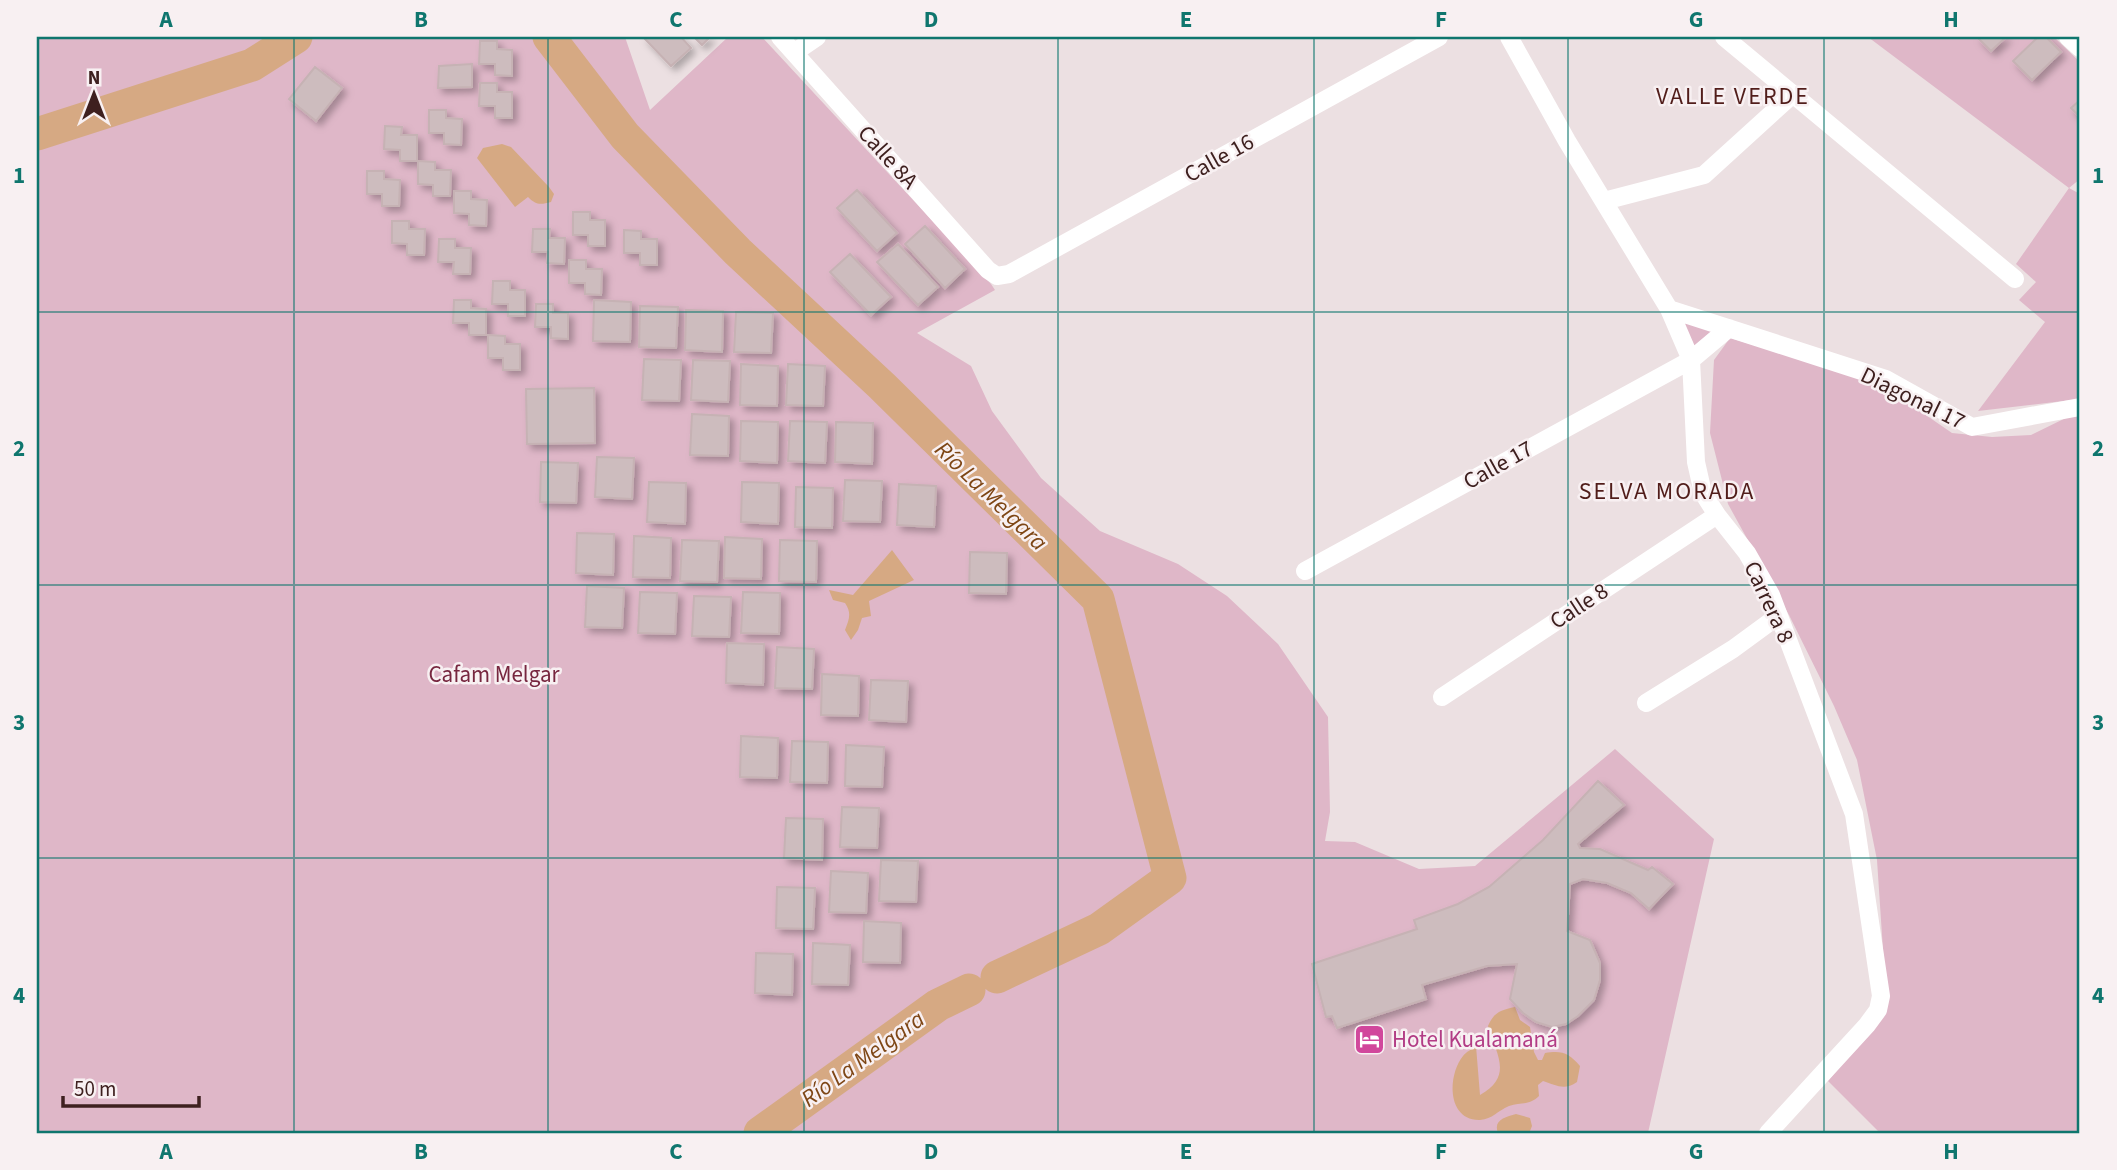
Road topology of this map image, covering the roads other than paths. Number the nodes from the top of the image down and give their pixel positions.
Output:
1 (780, 37) edge
2 (817, 37) edge
3 (1439, 37) edge
4 (1509, 37) edge
5 (1724, 37) edge
6 (2068, 37) edge
7 (2080, 48) edge
8 (795, 51) junction
9 (1793, 94) junction
10 (1604, 201) junction
11 (997, 276) joint
12 (2015, 279) dead end
13 (1668, 309) junction
14 (1729, 328) junction
15 (1692, 360) junction
16 (2080, 407) edge
17 (1717, 515) junction
18 (1305, 570) dead end
19 (1778, 616) junction
20 (1441, 697) dead end
21 (1646, 703) dead end
22 (1768, 1133) edge

1 - 8 street, Calle 8A
2 - 8 street
3 - 11 street, Calle 16
4 - 10 street, Carrera 8
5 - 9 street
6 - 7 street
8 - 11 street, Calle 8A
9 - 10 street
9 - 12 street
10 - 13 street, Carrera 8
13 - 14 street, Diagonal 17
13 - 15 street, Carrera 8
14 - 15 street, Calle 17
14 - 16 street, Diagonal 17
15 - 17 street, Carrera 8
15 - 18 street, Calle 17
17 - 19 street, Carrera 8
17 - 20 street, Calle 8
19 - 21 street
19 - 22 street, Carrera 8

